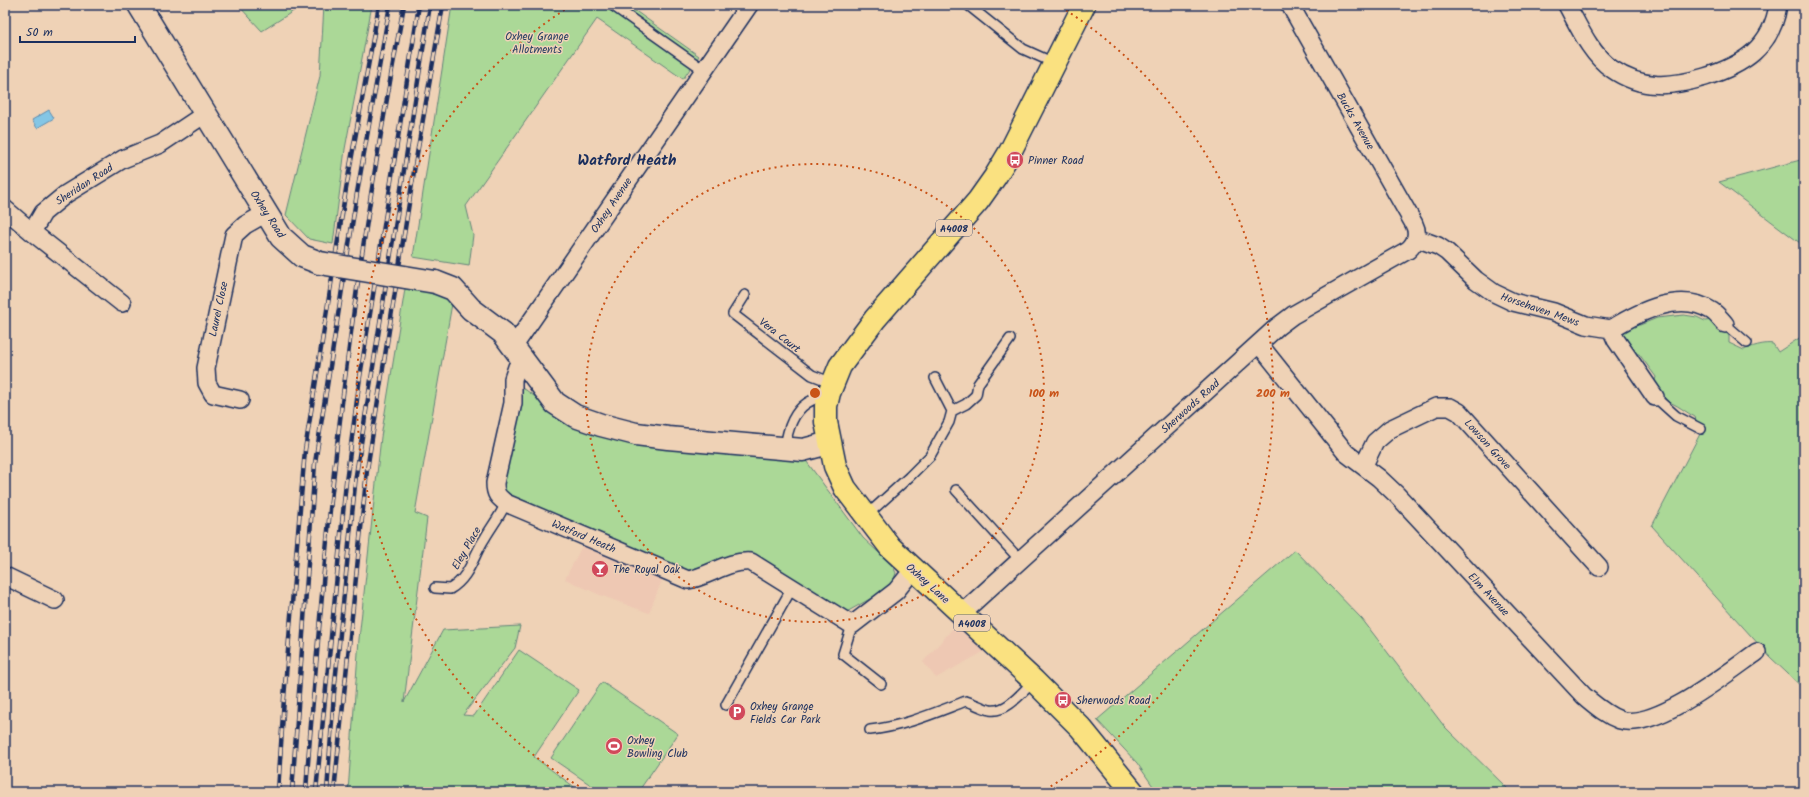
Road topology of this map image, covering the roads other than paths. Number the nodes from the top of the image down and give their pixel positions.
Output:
1 (139, 5) edge
2 (612, 5) edge
3 (749, 5) edge
4 (968, 5) edge
5 (1084, 5) edge
6 (1290, 5) edge
7 (1567, 5) edge
8 (1778, 5) edge
9 (1054, 63) junction
10 (704, 70) junction
11 (205, 114) junction
12 (5, 209) edge
13 (266, 213) junction
14 (32, 232) junction
15 (1416, 238) junction
16 (745, 295) dead end
17 (122, 303) dead end
18 (1725, 324) joint
19 (1611, 329) junction
20 (1010, 339) dead end
21 (1747, 343) dead end
22 (1258, 344) junction
23 (519, 353) junction
24 (935, 378) dead end
25 (831, 388) junction
26 (1654, 398) joint
27 (240, 400) dead end
28 (952, 411) junction
29 (1700, 429) dead end
30 (829, 443) junction
31 (785, 448) junction
32 (1364, 465) junction
33 (956, 490) dead end
34 (506, 503) junction
35 (866, 516) junction
36 (1020, 560) junction
37 (1599, 566) dead end
38 (912, 570) junction
39 (5, 576) edge
40 (435, 588) dead end
41 (792, 588) junction
42 (55, 600) dead end
43 (962, 613) junction
44 (852, 625) junction
45 (1757, 652) dead end
46 (1034, 681) junction
47 (881, 684) dead end
48 (726, 705) dead end
49 (870, 730) dead end
50 (1133, 792) edge

1 - 11 street, Oxhey Road
2 - 10 lane
3 - 10 street, Oxhey Avenue
4 - 9 lane
5 - 9 main road, A4008
6 - 15 street, Bucks Avenue
7 - 8 street
9 - 25 main road, A4008
10 - 23 street, Oxhey Avenue
11 - 13 street, Oxhey Road
11 - 14 street, Sheridan Road
12 - 14 street
13 - 23 street, Oxhey Road, bridge
13 - 27 street, Laurel Close
14 - 17 street
15 - 19 street, Horsehaven Mews
15 - 22 street, Sherwoods Road
16 - 25 lane, Vera Court
18 - 19 street
18 - 21 lane
19 - 26 street
20 - 28 lane
22 - 32 street, Elm Avenue
22 - 36 street, Sherwoods Road
23 - 31 street
23 - 34 street
24 - 28 lane
25 - 30 main road, A4008
25 - 31 lane
26 - 29 lane
28 - 35 lane
30 - 31 street
30 - 35 main road, Oxhey Lane / A4008
32 - 37 street, Lowson Grove
32 - 45 street, Elm Avenue
33 - 36 lane
34 - 40 lane, Eley Place
34 - 41 street, Watford Heath
35 - 38 main road, Oxhey Lane / A4008
36 - 43 street, Sherwoods Road
38 - 43 main road, Oxhey Lane / A4008
38 - 44 street
39 - 42 street
41 - 44 street, Watford Heath
41 - 48 lane
43 - 46 main road, Oxhey Lane / A4008
44 - 47 lane
46 - 49 lane
46 - 50 main road, Oxhey Lane / A4008

